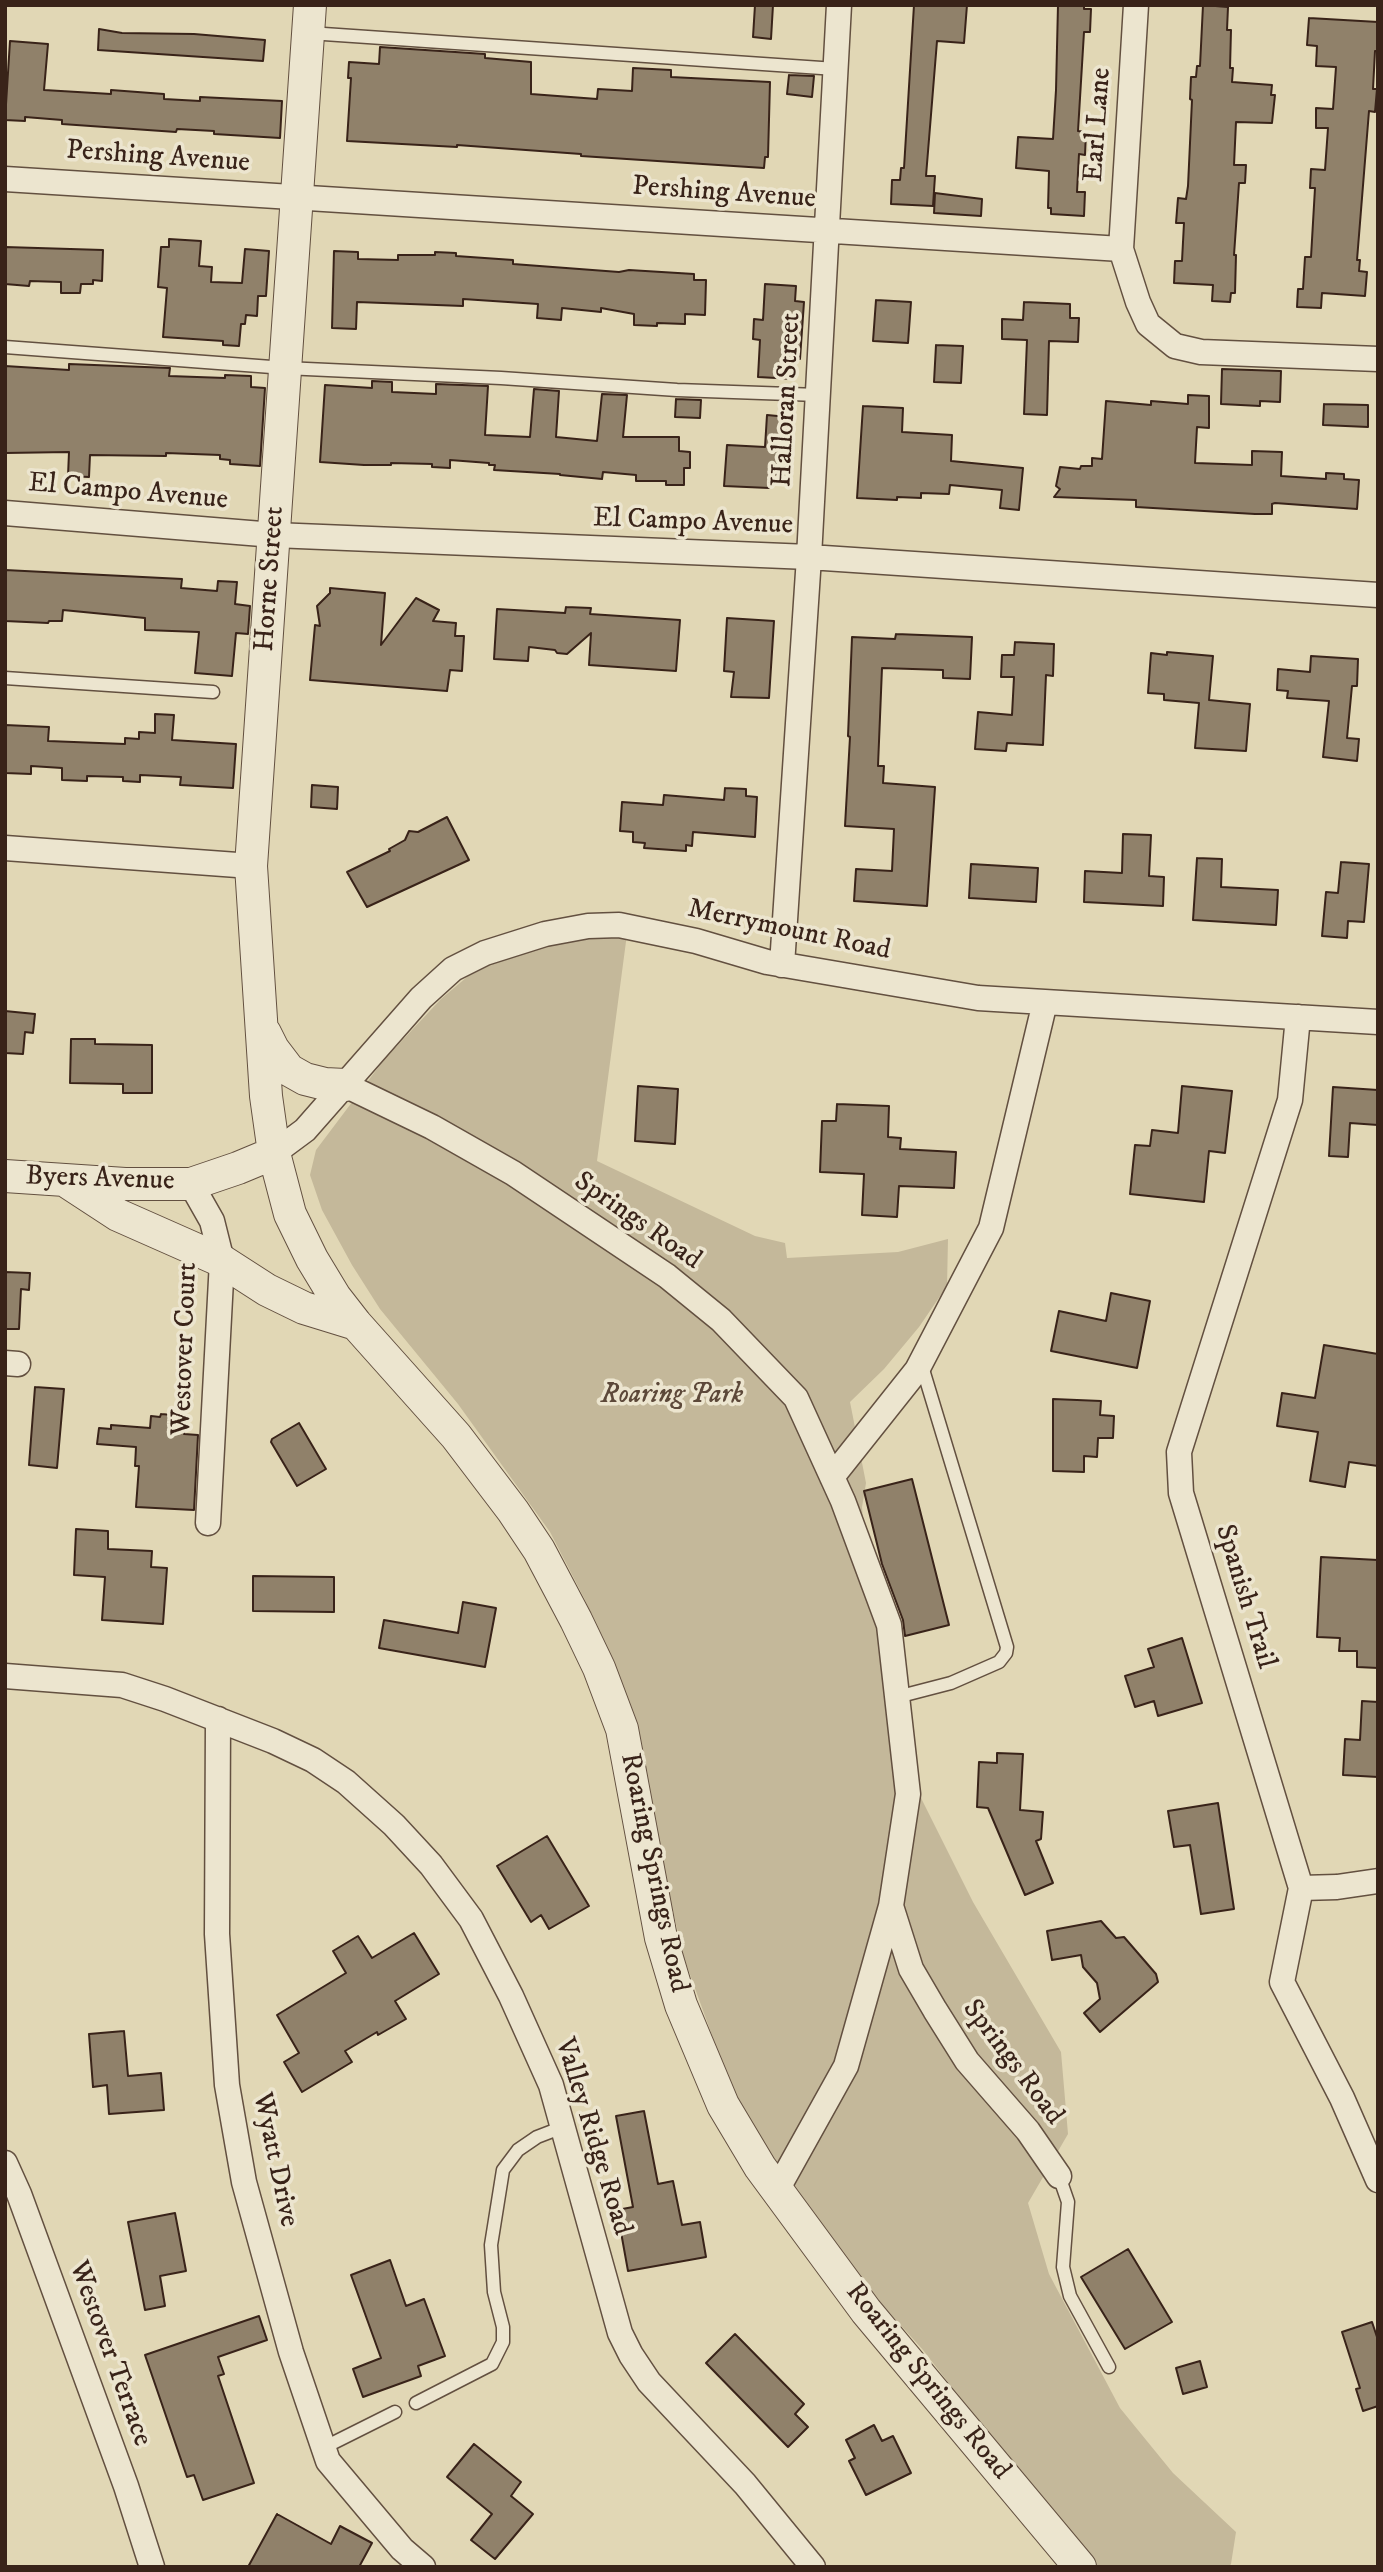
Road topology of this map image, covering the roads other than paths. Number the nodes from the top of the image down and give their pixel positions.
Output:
1 (839, 5) edge
2 (1136, 5) edge
3 (309, 19) edge
4 (836, 69) junction
5 (5, 179) edge
6 (297, 197) junction
7 (827, 230) junction
8 (1121, 249) junction
9 (5, 347) edge
10 (1378, 359) edge
11 (285, 368) junction
12 (818, 395) junction
13 (5, 513) edge
14 (274, 535) junction
15 (809, 557) junction
16 (1378, 595) edge
17 (5, 678) edge
18 (212, 692) dead end
19 (5, 848) edge
20 (251, 866) junction
21 (782, 965) junction
22 (1045, 1002) junction
23 (1298, 1017) junction
24 (1378, 1022) edge
25 (263, 1028) junction
26 (345, 1085) junction
27 (274, 1153) junction
28 (5, 1176) edge
29 (66, 1181) junction
30 (191, 1184) junction
31 (222, 1261) junction
32 (356, 1324) junction
33 (920, 1363) junction
34 (832, 1477) junction
35 (208, 1523) dead end
36 (5, 1676) edge
37 (897, 1697) junction
38 (218, 1718) junction
39 (1378, 1881) edge
40 (1301, 1888) junction
41 (891, 1906) junction
42 (563, 2127) junction
43 (5, 2164) edge
44 (1059, 2176) joint
45 (1378, 2180) edge
46 (777, 2190) junction
47 (1109, 2367) dead end
48 (416, 2403) dead end
49 (395, 2413) dead end
50 (323, 2448) junction
51 (152, 2567) edge
52 (423, 2567) edge
53 (813, 2567) edge
54 (1080, 2567) edge

1 - 4 street, Halloran Street
2 - 8 street, Earl Lane
3 - 4 lane
3 - 6 street, Horne Street
4 - 7 street, Halloran Street
5 - 6 street, Pershing Avenue
6 - 7 street, Pershing Avenue
6 - 11 street, Horne Street
7 - 8 street, Pershing Avenue
7 - 12 street, Halloran Street
8 - 10 street
9 - 11 lane
11 - 12 lane
11 - 14 street, Horne Street
12 - 15 street, Halloran Street
13 - 14 street, El Campo Avenue
14 - 15 street, El Campo Avenue
14 - 20 street, Horne Street
15 - 16 street, El Campo Avenue
15 - 21 street, Halloran Street
17 - 18 lane
19 - 20 street
20 - 25 street, Horne Street
21 - 22 street, Merrymount Road
21 - 26 street, Merrymount Road
22 - 23 street, Merrymount Road
22 - 33 street
23 - 24 street, Merrymount Road
23 - 40 street, Spanish Trail
25 - 26 street
25 - 27 street, Horne Street
26 - 27 street, Merrymount Road
26 - 34 street, Springs Road
27 - 30 street, Byers Avenue
27 - 32 street, Roaring Springs Road
28 - 29 street, Byers Avenue
29 - 30 street, Byers Avenue
29 - 31 street
30 - 31 street, Westover Court
31 - 32 street
31 - 35 street, Westover Court
32 - 46 street, Roaring Springs Road
33 - 34 street
33 - 37 lane
34 - 37 street, Springs Road
36 - 38 street, Valley Ridge Road
37 - 41 street, Springs Road
38 - 42 street, Valley Ridge Road
38 - 50 street, Wyatt Drive
39 - 40 street
40 - 45 street, Spanish Trail
41 - 44 street, Springs Road
41 - 46 street, Springs Road
42 - 48 lane
42 - 53 street, Valley Ridge Road
43 - 51 street, Westover Terrace
44 - 47 lane
46 - 54 street, Roaring Springs Road
49 - 50 lane
50 - 52 street, Wyatt Drive

